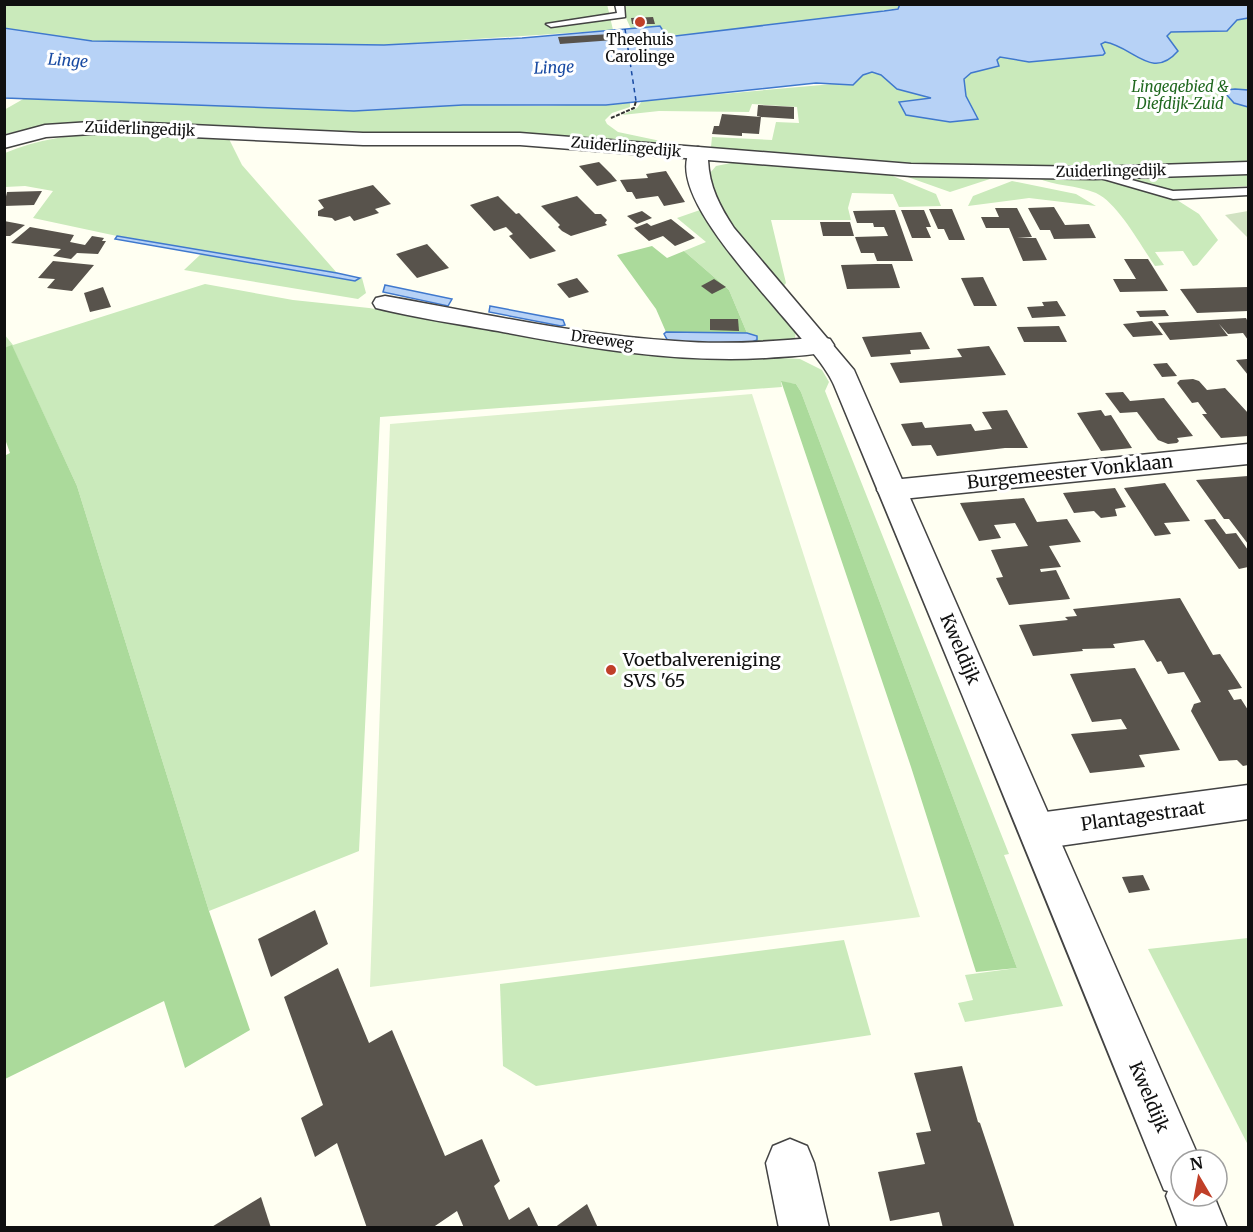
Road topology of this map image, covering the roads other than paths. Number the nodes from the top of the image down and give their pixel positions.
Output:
1 (619, 4) edge
2 (551, 24) dead end
3 (4, 142) edge
4 (698, 153) junction
5 (1248, 168) edge
6 (1094, 173) junction
7 (1248, 192) edge
8 (385, 303) dead end
9 (821, 345) junction
10 (1248, 454) edge
11 (892, 490) junction
12 (1248, 802) edge
13 (1038, 831) junction
14 (1171, 1148) edge
15 (790, 1163) dead end
16 (1195, 1208) edge
17 (804, 1227) edge
18 (1203, 1227) edge

1 - 2 lane
3 - 4 street, Zuiderlingedijk
4 - 6 street, Zuiderlingedijk
4 - 9 street, Kweldijk
5 - 6 street, Zuiderlingedijk
6 - 7 lane
8 - 9 street, Dreeweg
9 - 11 street, Kweldijk
10 - 11 street, Burgemeester Vonklaan
11 - 13 street, Kweldijk
12 - 13 street, Plantagestraat
13 - 14 street, Kweldijk
15 - 17 street
16 - 18 street

